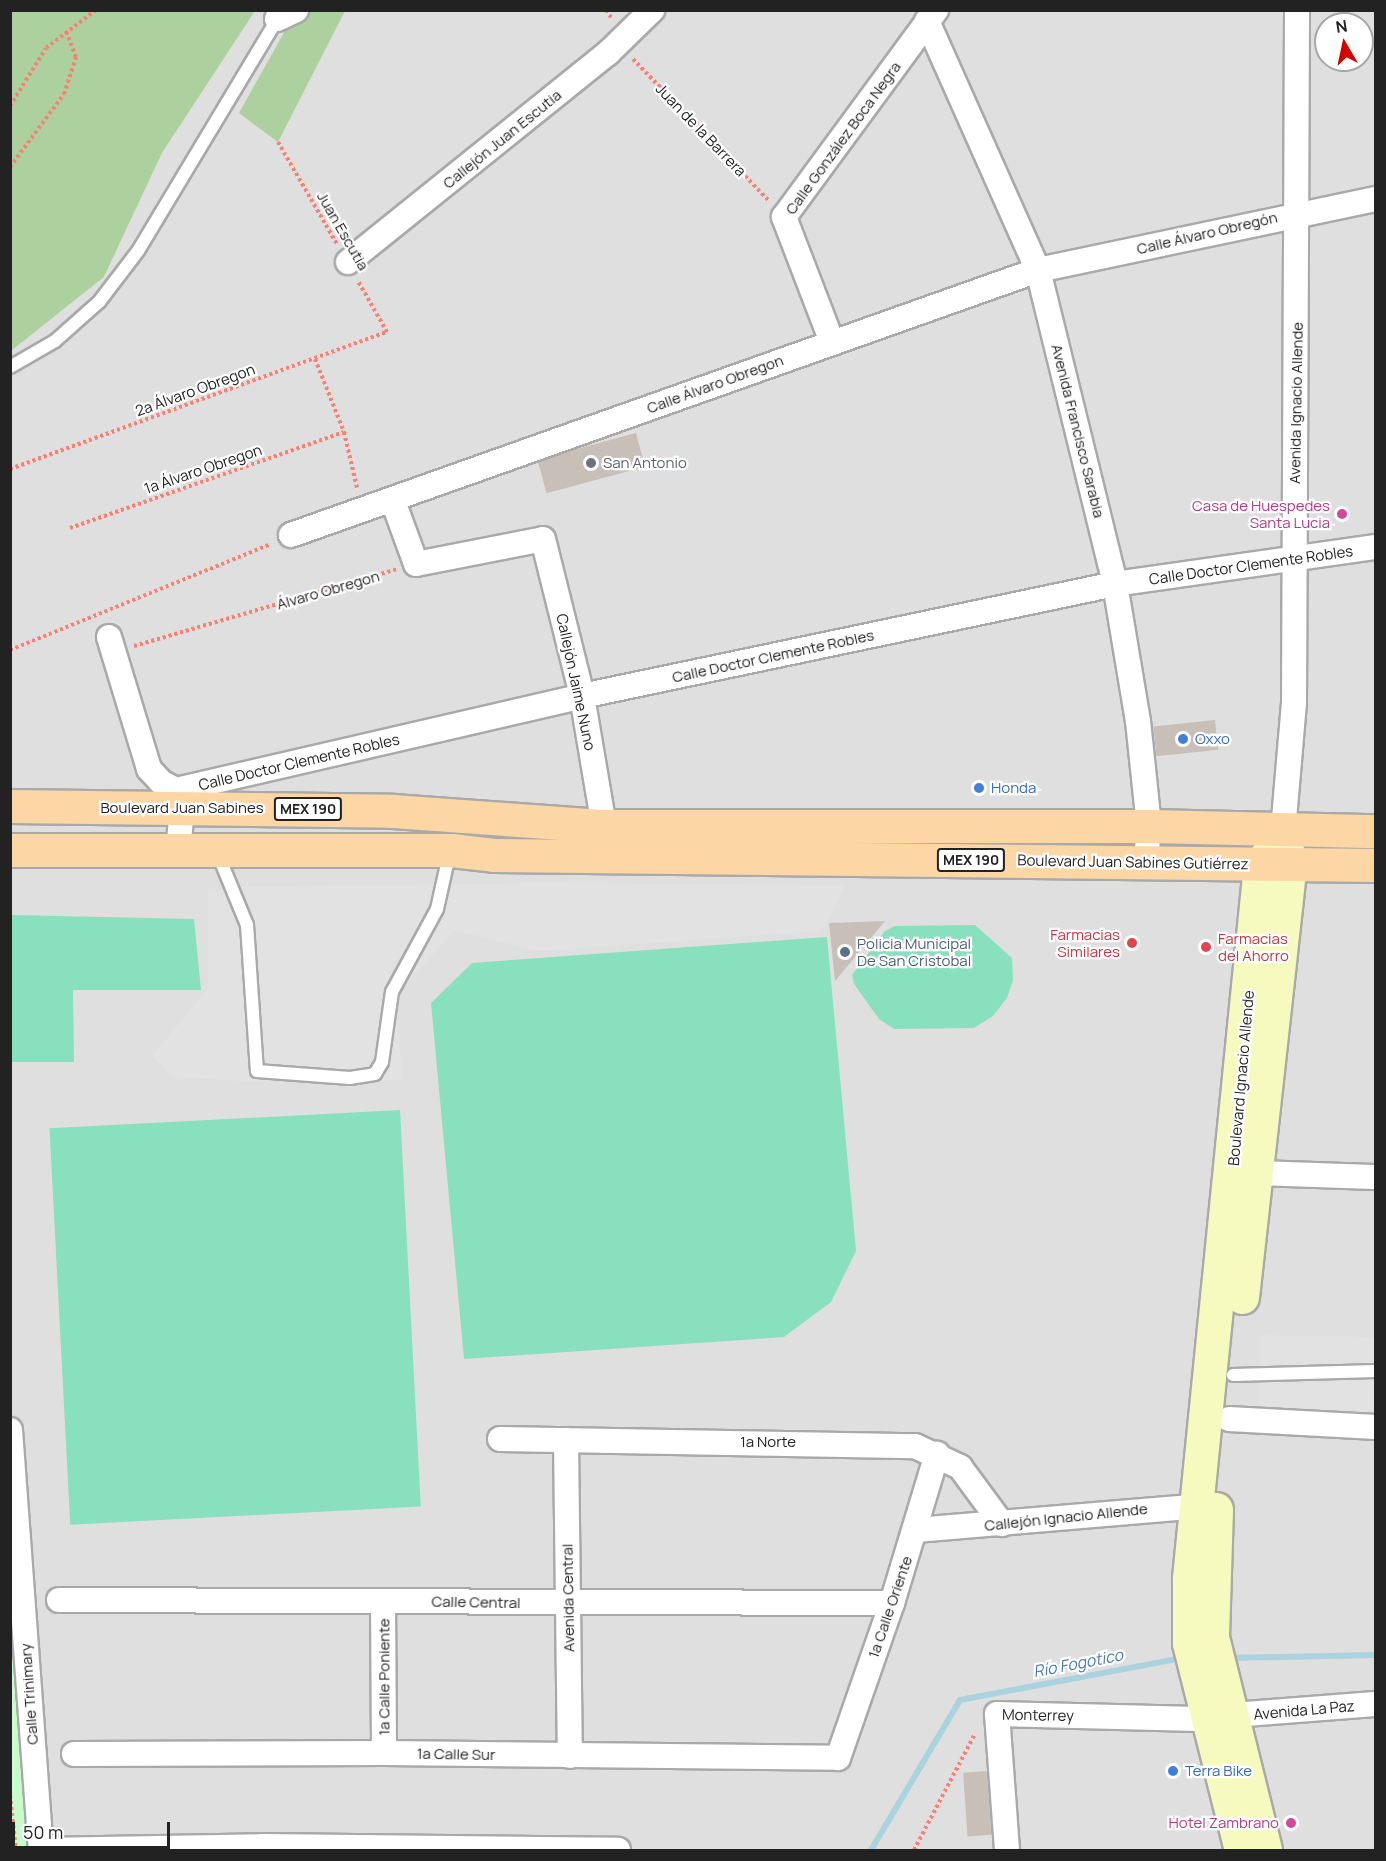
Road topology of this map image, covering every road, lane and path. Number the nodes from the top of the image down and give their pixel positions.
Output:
1 (96, 10) edge
2 (652, 10) edge
3 (1297, 10) edge
4 (285, 13) edge
5 (932, 16) edge
6 (66, 31) junction
7 (617, 43) junction
8 (10, 106) edge
9 (278, 142) dead end
10 (10, 167) edge
11 (1376, 199) edge
12 (1298, 212) junction
13 (784, 216) junction
14 (348, 262) junction
15 (1038, 270) junction
16 (387, 332) joint
17 (832, 342) junction
18 (315, 359) junction
19 (10, 367) edge
20 (344, 432) junction
21 (10, 469) edge
22 (393, 501) junction
23 (363, 512) junction
24 (70, 528) dead end
25 (291, 536) joint
26 (1376, 547) edge
27 (1294, 557) junction
28 (416, 564) junction
29 (1115, 584) junction
30 (112, 644) joint
31 (10, 650) edge
32 (582, 696) junction
33 (179, 799) junction
34 (10, 806) edge
35 (604, 826) junction
36 (1149, 826) junction
37 (1283, 831) junction
38 (1376, 831) edge
39 (10, 850) edge
40 (451, 850) junction
41 (178, 852) junction
42 (217, 852) junction
43 (1146, 862) junction
44 (1275, 865) junction
45 (1376, 865) edge
46 (1255, 1173) junction
47 (1376, 1177) edge
48 (1376, 1371) edge
49 (1233, 1375) junction
50 (1228, 1419) junction
51 (1376, 1426) edge
52 (10, 1430) edge
53 (500, 1439) dead end
54 (566, 1440) junction
55 (938, 1454) junction
56 (1206, 1505) junction
57 (1002, 1524) junction
58 (916, 1530) junction
59 (59, 1600) dead end
60 (383, 1601) junction
61 (568, 1603) junction
62 (892, 1603) junction
63 (1376, 1704) edge
64 (1217, 1709) junction
65 (997, 1714) junction
66 (384, 1753) junction
67 (74, 1754) dead end
68 (570, 1756) junction
69 (838, 1758) joint
70 (10, 1795) edge
71 (264, 1849) edge
72 (547, 1849) edge
73 (41, 1850) edge
74 (16, 1851) edge
75 (618, 1851) edge
76 (914, 1851) edge
77 (1007, 1851) edge
78 (1242, 1851) edge
79 (1264, 1851) edge

1 - 6 path
2 - 7 street, Callejón Juan Escutia
3 - 12 street, Avenida Ignacio Allende
4 - 19 lane
5 - 13 street, Calle González Boca Negra
5 - 15 street, Avenida Francisco Sarabia
6 - 8 path
6 - 10 path
7 - 13 path, Juan de la Barrera
7 - 14 street, Callejón Juan Escutia
9 - 14 path, Juan Escutia
11 - 12 street, Calle Álvaro Obregón
12 - 15 street, Calle Álvaro Obregón
12 - 27 street, Avenida Ignacio Allende
13 - 17 street, Calle González Boca Negra
14 - 16 path, Juan Escutia
15 - 17 street, Calle Álvaro Obregon
15 - 29 street, Avenida Francisco Sarabia
16 - 18 path, 2a Álvaro Obregon
17 - 22 street, Calle Álvaro Obregon
18 - 20 path
18 - 21 path, 2a Álvaro Obregon
20 - 23 path
20 - 24 path, 1a Álvaro Obregon
22 - 23 street, Calle Álvaro Obregon
22 - 28 street
23 - 25 street, Calle Álvaro Obregon
25 - 31 path
26 - 27 street, Calle Doctor Clemente Robles
27 - 29 street, Calle Doctor Clemente Robles
27 - 37 street, Avenida Ignacio Allende
28 - 30 path, Álvaro Obregon
28 - 32 street, Callejón Jaime Nuno
29 - 32 street, Calle Doctor Clemente Robles
29 - 36 street, Avenida Francisco Sarabia
30 - 33 street
32 - 33 street, Calle Doctor Clemente Robles
32 - 35 street, Callejón Jaime Nuno
33 - 34 main road, Boulevard Juan Sabines / MEX 190
33 - 35 main road, Boulevard Juan Sabines / MEX 190
33 - 41 street
35 - 36 main road, MEX 190
36 - 37 main road, MEX 190
36 - 43 street, Avenida Francisco Sarabia
37 - 38 main road, MEX 190
37 - 44 main road, Boulevard Ignacio Allende
39 - 41 main road, MEX 190
40 - 42 main road, MEX 190
40 - 42 lane
40 - 43 main road, Boulevard Juan Sabines Gutiérrez / MEX 190
41 - 42 main road, MEX 190
43 - 44 main road, Boulevard Juan Sabines Gutiérrez / MEX 190
44 - 45 main road, Boulevard Juan Sabines Gutiérrez / MEX 190
44 - 46 main road, Boulevard Ignacio Allende
44 - 56 main road, Boulevard Ignacio Allende
46 - 47 street
46 - 49 main road, Boulevard Ignacio Allende
48 - 49 lane
49 - 50 main road, Boulevard Ignacio Allende
50 - 51 street
50 - 56 main road, Boulevard Ignacio Allende
52 - 73 street, Calle Trinimary
53 - 54 street, 1a Norte
54 - 55 street, 1a Norte
54 - 61 street, Avenida Central
55 - 57 street, 1a Norte
55 - 58 street, 1a Calle Oriente
56 - 57 street, Callejón Ignacio Allende
56 - 64 main road, Boulevard Ignacio Allende
57 - 58 street, Callejón Ignacio Allende
58 - 62 street, 1a Calle Oriente
59 - 60 street, Calle Central
60 - 61 street, Calle Central
60 - 66 street, 1a Calle Poniente
61 - 62 street, Calle Central
61 - 68 street, Avenida Central
62 - 69 street, 1a Calle Oriente
63 - 64 street, Avenida La Paz
64 - 65 street, Monterrey
64 - 78 main road, Boulevard Ignacio Allende
64 - 79 main road, Boulevard Ignacio Allende
65 - 76 path, Monterrey
65 - 77 street
66 - 67 street, 1a Calle Sur
66 - 68 street, 1a Calle Sur
68 - 69 street, 1a Calle Sur
70 - 74 path
71 - 72 street
71 - 73 street
72 - 75 street

